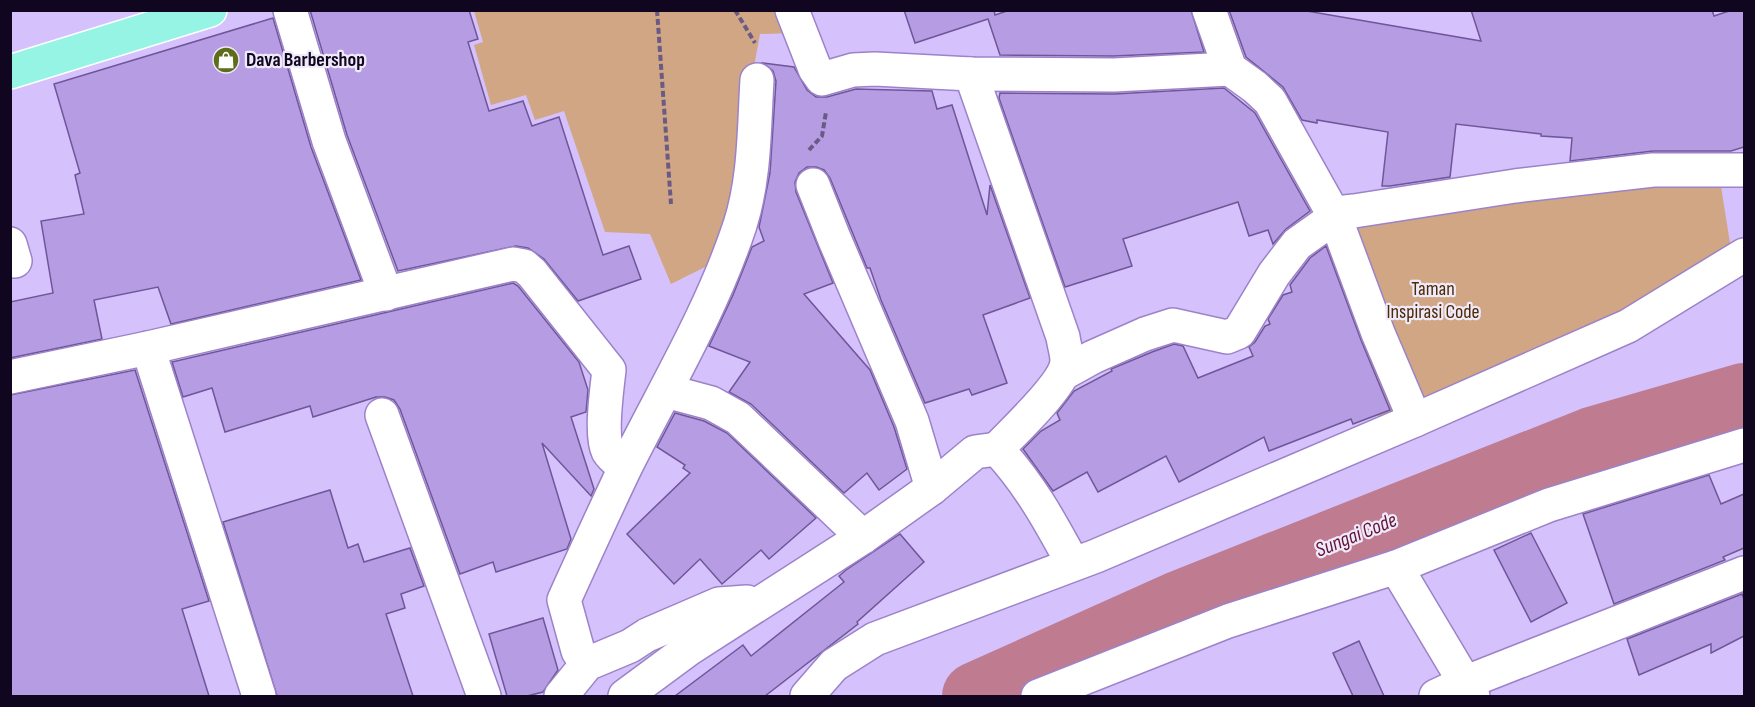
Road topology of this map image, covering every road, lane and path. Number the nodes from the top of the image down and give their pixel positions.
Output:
1 (210, 10) edge
2 (290, 10) edge
3 (657, 10) edge
4 (735, 10) edge
5 (792, 10) edge
6 (1209, 10) edge
7 (753, 42) dead end
8 (1230, 69) junction
9 (10, 72) edge
10 (971, 74) junction
11 (822, 79) junction
12 (757, 80) dead end
13 (1744, 170) edge
14 (813, 185) joint
15 (671, 204) dead end
16 (1335, 217) junction
17 (1744, 255) edge
18 (386, 294) junction
19 (148, 348) junction
20 (1064, 373) junction
21 (10, 377) edge
22 (666, 391) junction
23 (382, 415) dead end
24 (1415, 420) junction
25 (1744, 445) edge
26 (997, 449) junction
27 (626, 467) junction
28 (932, 488) junction
29 (863, 537) junction
30 (1073, 564) junction
31 (1396, 567) junction
32 (1744, 573) edge
33 (761, 600) junction
34 (587, 664) junction
35 (1458, 692) edge
36 (259, 696) edge
37 (484, 696) edge
38 (561, 696) edge
39 (625, 696) edge
40 (807, 696) edge
41 (1038, 696) edge

1 - 9 main road
2 - 18 street
3 - 15 path
4 - 7 path
5 - 11 street
6 - 8 street
8 - 10 street
8 - 16 street
10 - 11 street
10 - 20 street
11 - 14 path
12 - 22 street
13 - 16 street
14 - 28 street
16 - 20 street
16 - 24 street
17 - 24 street
18 - 19 street
18 - 27 street
19 - 21 street
19 - 36 street
20 - 26 street
22 - 27 street
22 - 29 street
23 - 37 street
24 - 30 street
25 - 31 street
26 - 28 street
26 - 30 street
27 - 34 street
28 - 29 street
29 - 33 street
30 - 40 street
31 - 35 street
31 - 41 street
32 - 35 street
33 - 34 street
33 - 39 street
34 - 38 street

